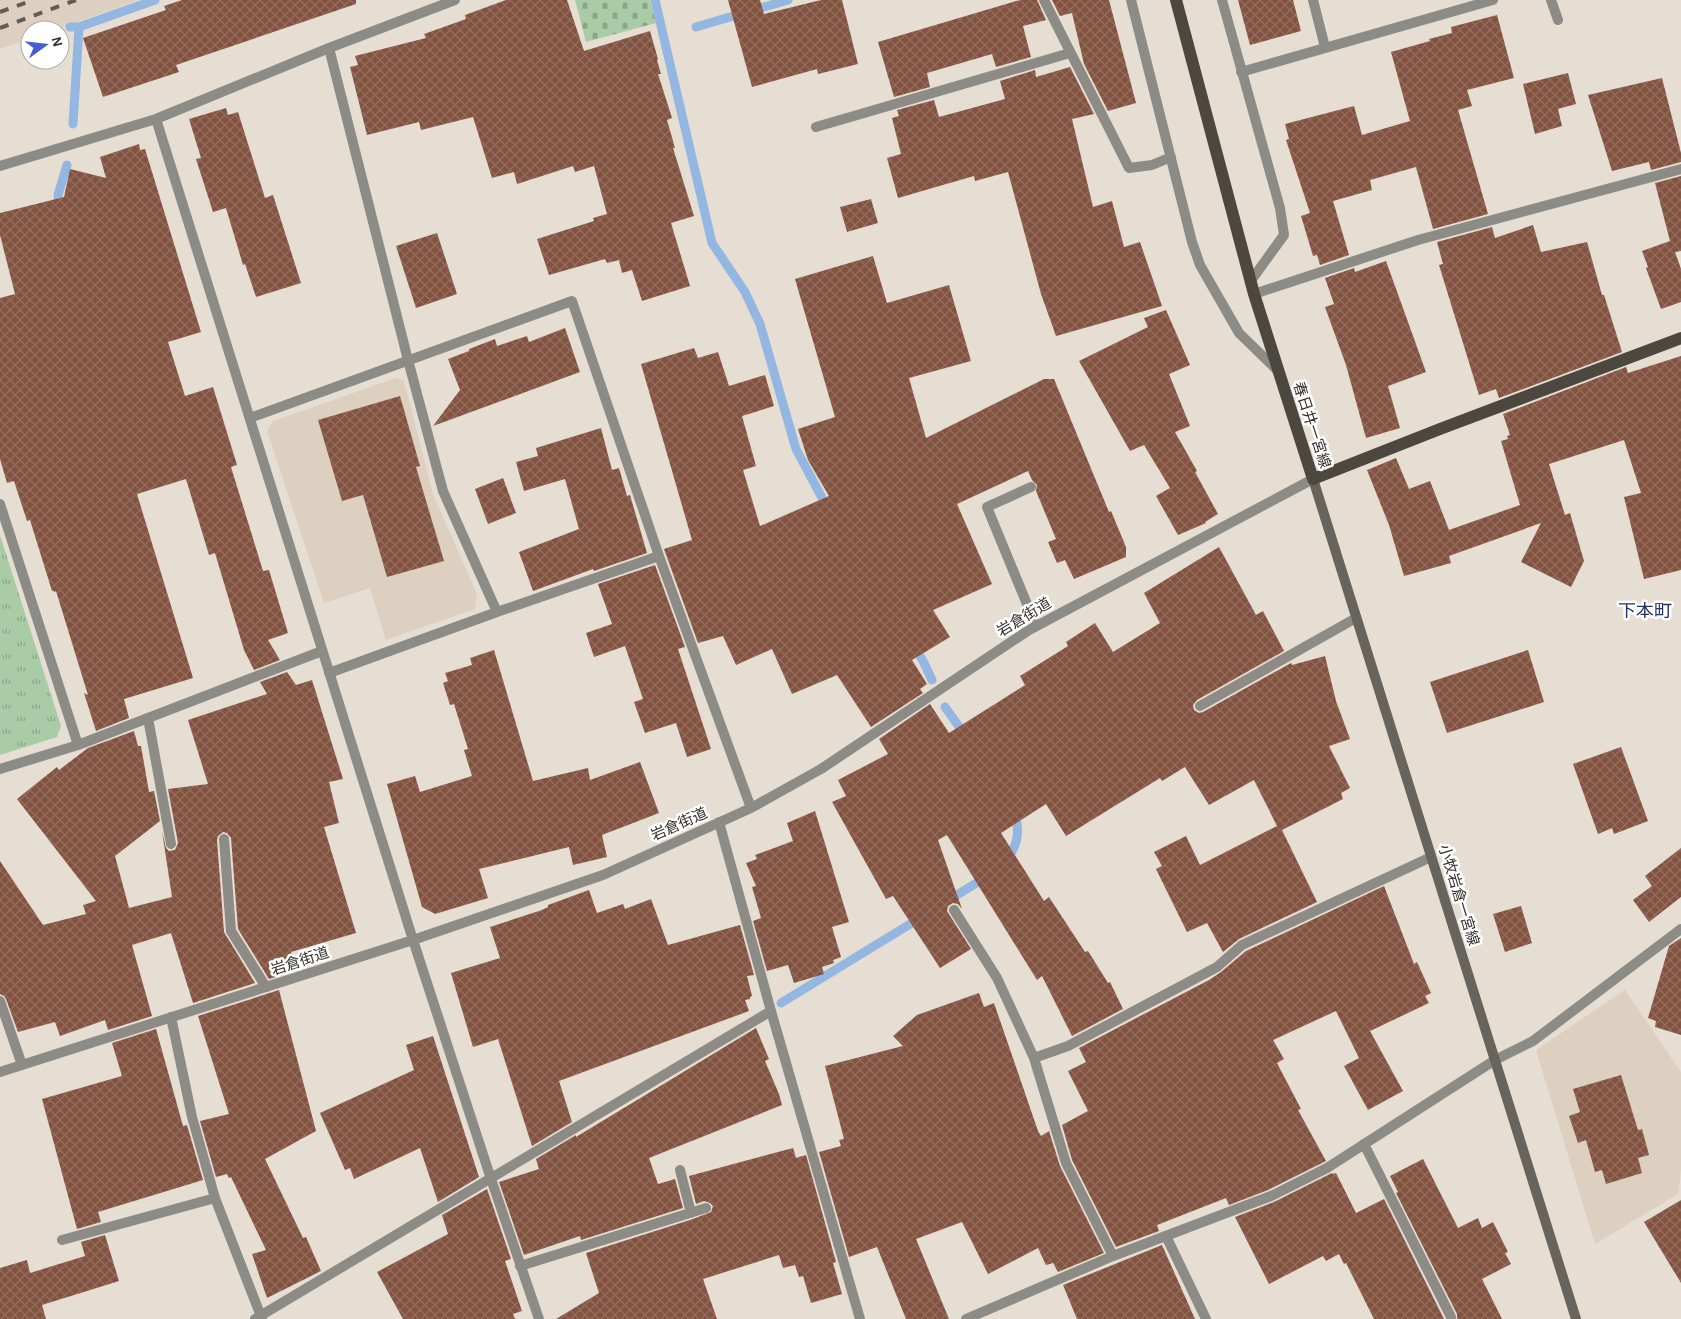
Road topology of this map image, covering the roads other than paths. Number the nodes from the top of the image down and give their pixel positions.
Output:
1 (455, 0) edge
2 (1044, 0) edge
3 (1131, 0) edge
4 (1176, 0) edge
5 (1222, 0) edge
6 (1313, 0) edge
7 (1493, 0) edge
8 (1550, 0) edge
9 (1558, 20) dead end
10 (1326, 47) junction
11 (329, 48) junction
12 (1070, 53) junction
13 (1241, 72) junction
14 (156, 119) junction
15 (816, 128) dead end
16 (1171, 156) junction
17 (0, 166) edge
18 (1681, 169) edge
19 (1252, 288) junction
20 (1681, 338) edge
21 (408, 360) junction
22 (1277, 370) junction
23 (250, 418) junction
24 (1313, 480) junction
25 (1031, 487) dead end
26 (0, 504) edge
27 (658, 556) junction
28 (497, 612) junction
29 (1356, 618) junction
30 (1036, 626) junction
31 (322, 651) junction
32 (329, 673) junction
33 (1200, 706) dead end
34 (148, 718) junction
35 (78, 745) junction
36 (0, 769) edge
37 (750, 808) junction
38 (719, 822) junction
39 (224, 839) dead end
40 (170, 844) dead end
41 (1431, 857) junction
42 (954, 910) dead end
43 (1681, 929) edge
44 (413, 940) junction
45 (266, 987) junction
46 (0, 1001) edge
47 (771, 1011) junction
48 (171, 1017) junction
49 (1034, 1058) junction
50 (1495, 1060) junction
51 (22, 1065) junction
52 (0, 1072) edge
53 (1364, 1144) junction
54 (680, 1170) dead end
55 (491, 1179) junction
56 (215, 1198) junction
57 (706, 1208) dead end
58 (691, 1213) junction
59 (1166, 1236) junction
60 (62, 1240) dead end
61 (1113, 1256) junction
62 (520, 1266) junction
63 (1451, 1317) dead end
64 (259, 1318) edge
65 (539, 1319) edge
66 (860, 1319) edge
67 (966, 1319) edge
68 (1206, 1319) edge
69 (1576, 1319) edge

1 - 11 street
2 - 12 street
3 - 16 street
4 - 19 main road, 春日井一宮線
5 - 13 street
6 - 10 street
7 - 10 street
8 - 9 street
10 - 13 street
11 - 14 street
11 - 21 street
12 - 15 street
12 - 16 street
13 - 19 street
14 - 17 street
14 - 23 street
16 - 22 street
18 - 19 street
19 - 22 main road, 春日井一宮線
20 - 24 main road, 春日井一宮線
21 - 23 street
21 - 27 street
21 - 28 street
22 - 24 main road, 春日井一宮線
23 - 31 street
24 - 29 main road, 小牧岩倉一宮線
24 - 30 street, 岩倉街道
25 - 30 street
26 - 35 street
27 - 28 street
27 - 37 street
28 - 32 street
29 - 33 street
29 - 41 main road, 小牧岩倉一宮線
30 - 37 street, 岩倉街道
31 - 32 street
31 - 34 street
32 - 44 street
34 - 35 street
34 - 40 street
35 - 36 street
37 - 38 street, 岩倉街道
38 - 44 street, 岩倉街道
38 - 47 street
39 - 45 street
41 - 49 street
41 - 50 main road, 小牧岩倉一宮線
42 - 49 street
43 - 50 street
44 - 45 street, 岩倉街道
44 - 55 street
45 - 48 street, 岩倉街道
46 - 51 street
47 - 55 street
47 - 66 street
48 - 51 street, 岩倉街道
48 - 56 street
49 - 61 street
50 - 53 street
50 - 69 main road, 小牧岩倉一宮線
51 - 52 street, 岩倉街道
53 - 59 street
53 - 63 street
54 - 58 street
55 - 62 street
55 - 64 street
56 - 60 street
56 - 64 street
57 - 58 street
58 - 62 street
59 - 61 street
59 - 68 street
61 - 67 street
62 - 65 street

